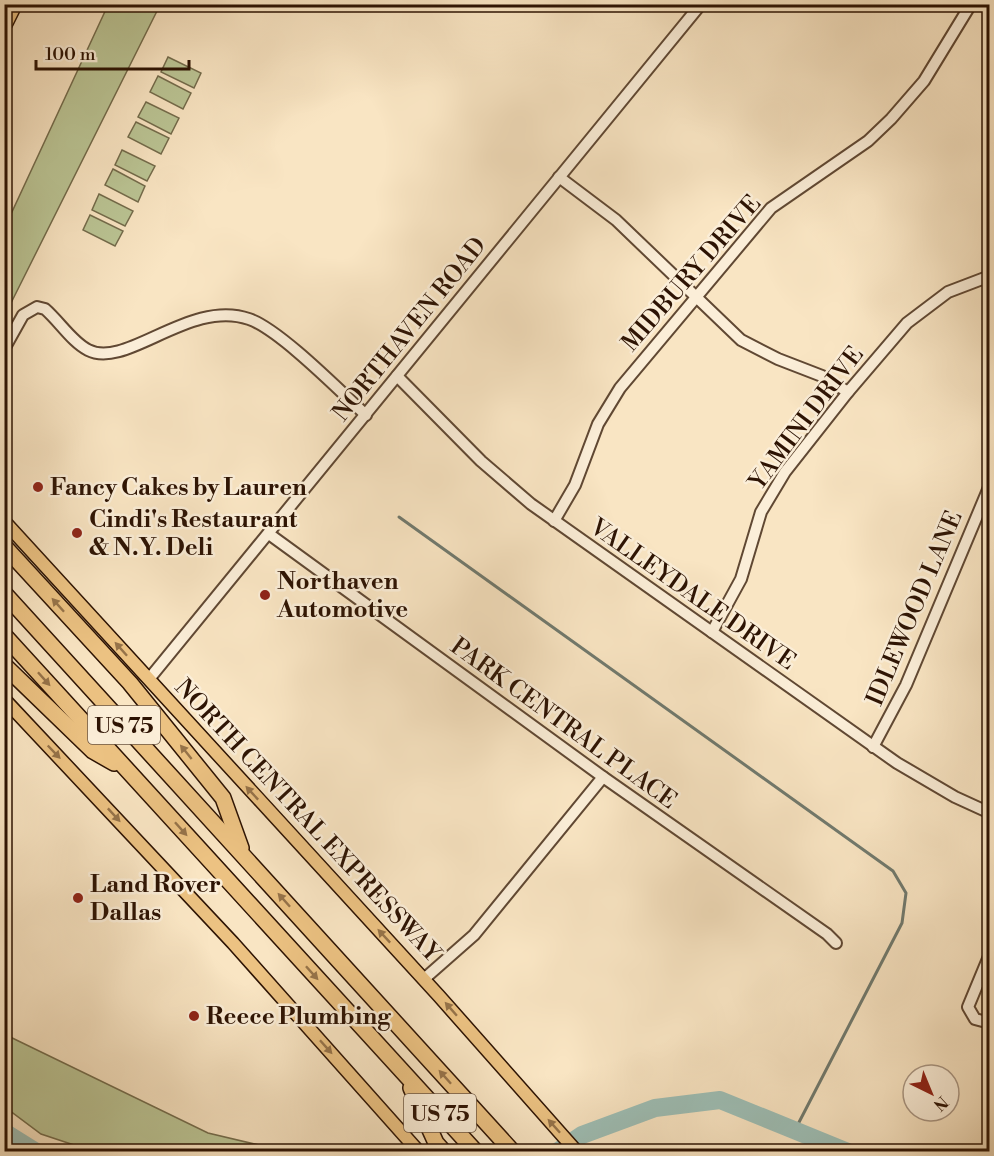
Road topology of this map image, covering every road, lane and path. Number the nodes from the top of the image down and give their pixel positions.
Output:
1 (16, 4) edge
2 (701, 4) edge
3 (971, 4) edge
4 (4, 28) edge
5 (559, 177) junction
6 (990, 276) edge
7 (696, 297) junction
8 (4, 349) edge
9 (397, 376) junction
10 (848, 392) junction
11 (366, 415) junction
12 (990, 485) edge
13 (4, 521) edge
14 (554, 521) junction
15 (269, 534) junction
16 (4, 546) edge
17 (4, 593) edge
18 (712, 632) junction
19 (4, 635) edge
20 (4, 665) edge
21 (149, 679) junction
22 (4, 699) edge
23 (873, 747) junction
24 (127, 771) junction
25 (603, 777) junction
26 (990, 813) edge
27 (244, 857) junction
28 (836, 943) dead end
29 (990, 954) edge
30 (424, 979) junction
31 (984, 1022) edge
32 (405, 1074) junction
33 (419, 1152) edge
34 (444, 1152) edge
35 (476, 1152) edge
36 (513, 1152) edge
37 (577, 1152) edge

1 - 4 main road
2 - 5 street, NORTHAVEN ROAD
3 - 7 street, MIDBURY DRIVE
5 - 7 street
5 - 9 street, NORTHAVEN ROAD
6 - 10 street, YAMINI DRIVE
7 - 10 street
7 - 14 street, MIDBURY DRIVE
8 - 11 street
9 - 11 street, NORTHAVEN ROAD
9 - 14 street, VALLEYDALE DRIVE
10 - 18 street, YAMINI DRIVE
11 - 15 street, NORTHAVEN ROAD
12 - 23 street, IDLEWOOD LANE
21 -> 13 main road, NORTH CENTRAL EXPRESSWAY
14 - 18 street, VALLEYDALE DRIVE
15 - 21 street, NORTHAVEN ROAD
15 - 25 street, PARK CENTRAL PLACE
27 -> 16 highway
17 - 27 highway, US 75
18 - 23 street, VALLEYDALE DRIVE
19 -> 24 highway, US 75
20 - 24 highway
30 -> 21 main road, NORTH CENTRAL EXPRESSWAY
22 -> 33 main road
23 - 26 street, VALLEYDALE DRIVE
24 -> 32 highway, US 75
25 - 28 street, PARK CENTRAL PLACE
25 - 30 street
36 -> 27 highway, US 75
29 - 31 street
37 -> 30 main road, NORTH CENTRAL EXPRESSWAY
32 - 34 highway
32 - 35 highway, US 75

